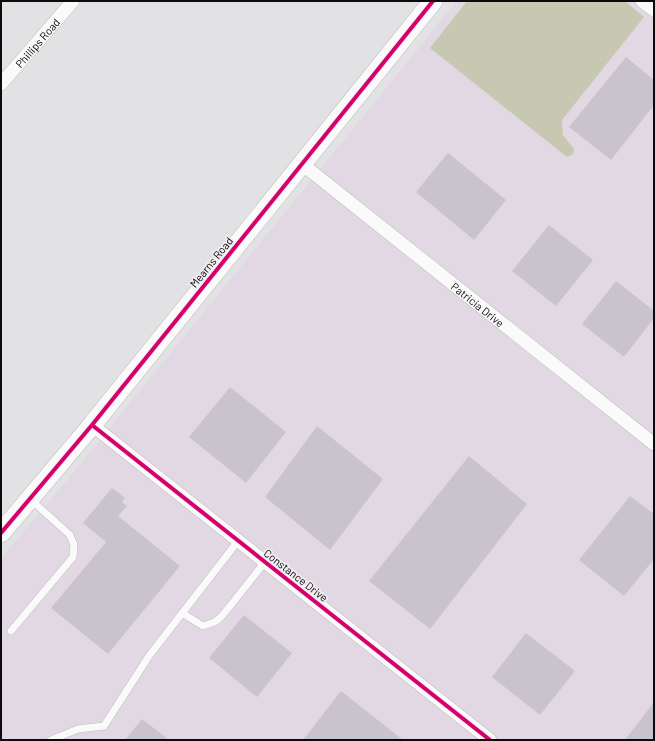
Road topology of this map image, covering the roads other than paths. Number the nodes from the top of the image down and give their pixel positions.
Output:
1 (73, 1) edge
2 (433, 1) edge
3 (642, 1) edge
4 (654, 10) edge
5 (1, 84) edge
6 (302, 164) junction
7 (92, 425) junction
8 (654, 444) edge
9 (30, 498) junction
10 (1, 533) edge
11 (238, 541) junction
12 (265, 562) junction
13 (182, 613) junction
14 (11, 630) dead end
15 (51, 740) edge
16 (490, 740) edge

1 - 5 street, Phillips Road
2 - 6 street, Mearns Road
3 - 4 street
6 - 7 street, Mearns Road
6 - 8 street, Patricia Drive
7 - 9 street, Mearns Road
7 - 11 street, Constance Drive
9 - 10 street, Mearns Road
9 - 14 lane
11 - 12 street, Constance Drive
11 - 13 lane
12 - 13 lane
12 - 16 street, Constance Drive
13 - 15 lane

